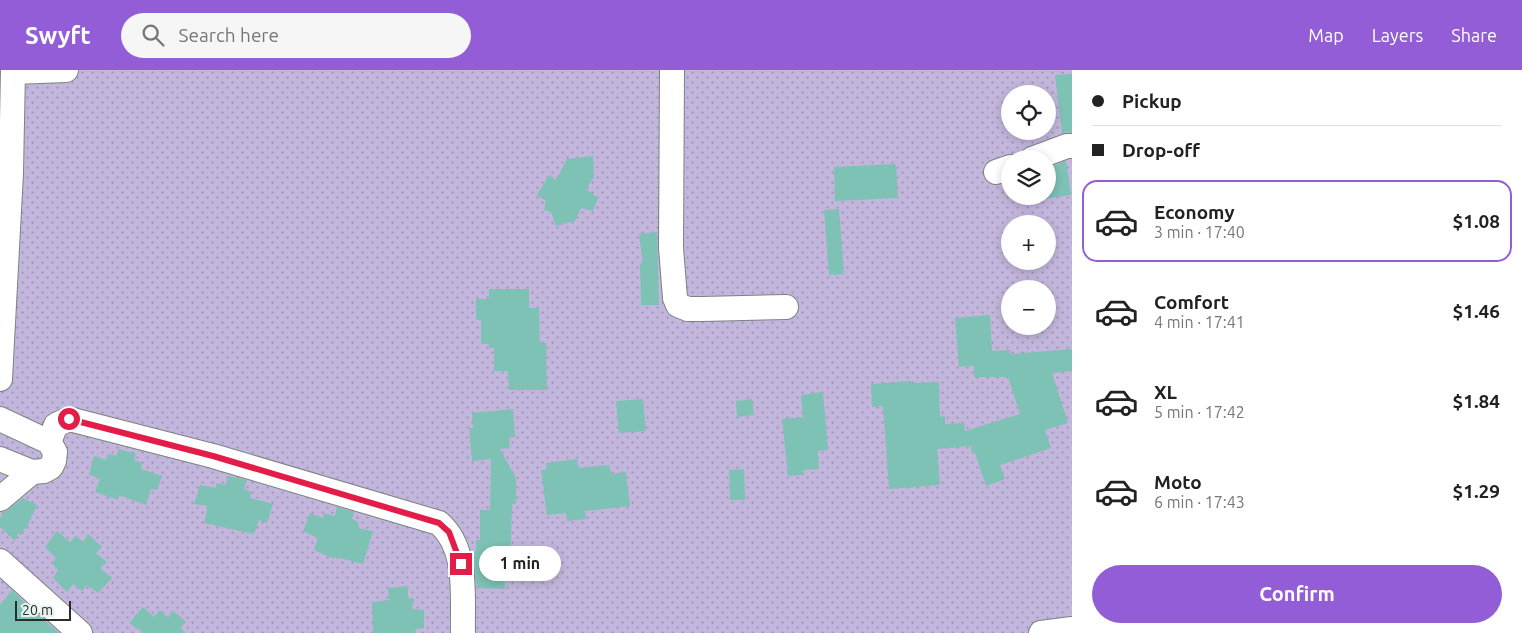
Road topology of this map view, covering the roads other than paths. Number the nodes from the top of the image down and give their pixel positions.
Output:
1 (66, 70) edge
2 (672, 70) edge
3 (13, 71) edge
4 (1072, 146) edge
5 (1056, 150) edge
6 (5, 173) edge
7 (786, 306) dead end
8 (0, 379) edge
9 (0, 419) edge
10 (49, 442) junction
11 (0, 459) edge
12 (32, 472) junction
13 (0, 499) edge
14 (0, 561) edge
15 (1072, 630) edge
16 (80, 633) edge
17 (463, 633) edge
18 (1041, 633) edge

1 - 3 street
2 - 7 street
3 - 6 street
4 - 5 street
6 - 8 street
9 - 10 street
10 - 12 street
10 - 17 street
11 - 12 street
12 - 13 street
14 - 16 street
15 - 18 street

